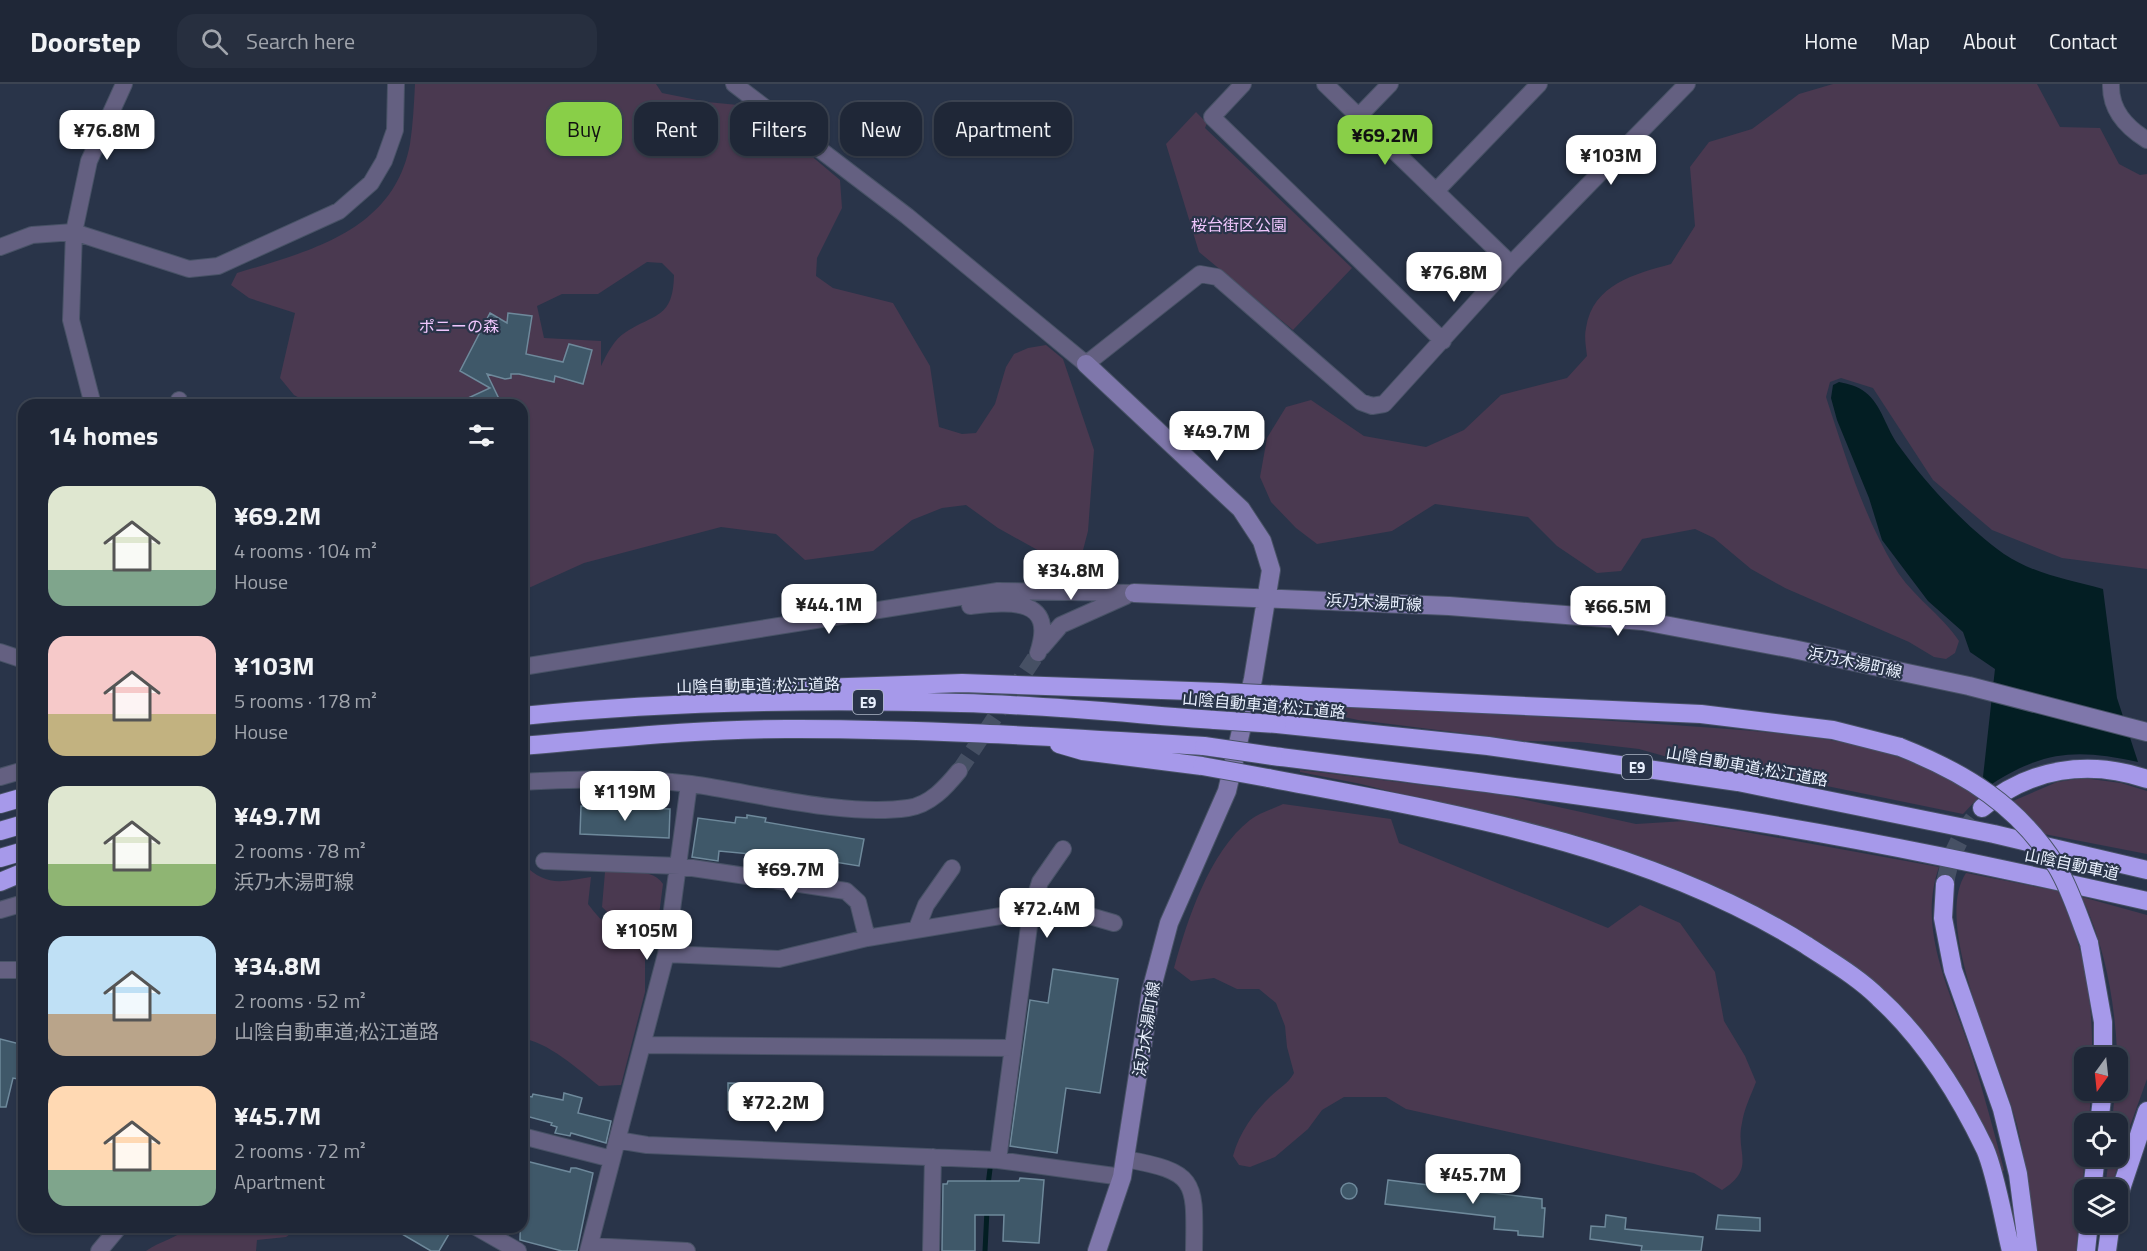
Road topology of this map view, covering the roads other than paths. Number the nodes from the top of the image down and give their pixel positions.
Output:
1 (124, 84) edge
2 (396, 84) edge
3 (734, 84) edge
4 (1243, 84) edge
5 (1325, 84) edge
6 (1390, 84) edge
7 (1539, 84) edge
8 (1687, 84) edge
9 (2110, 84) edge
10 (1358, 117) junction
11 (2147, 140) edge
12 (1436, 190) junction
13 (74, 232) junction
14 (0, 247) edge
15 (1511, 264) junction
16 (1443, 341) junction
17 (1086, 364) junction
18 (92, 399) edge
19 (1134, 593) junction
20 (1267, 597) junction
21 (906, 605) junction
22 (0, 652) edge
23 (18, 658) edge
24 (528, 666) edge
25 (600, 708) junction
26 (528, 715) edge
27 (2145, 732) edge
28 (1035, 736) junction
29 (528, 745) edge
30 (958, 771) tunnel mouth
31 (18, 772) edge
32 (0, 777) edge
33 (2147, 779) edge
34 (528, 782) edge
35 (689, 784) junction
36 (18, 799) edge
37 (0, 804) edge
38 (1982, 808) tunnel mouth
39 (18, 826) edge
40 (0, 831) edge
41 (1994, 834) joint
42 (1063, 849) dead end
43 (18, 852) edge
44 (0, 858) edge
45 (544, 861) dead end
46 (679, 866) junction
47 (952, 868) dead end
48 (2147, 870) edge
49 (18, 874) edge
50 (0, 882) edge
51 (1945, 884) tunnel mouth
52 (2147, 901) edge
53 (18, 905) edge
54 (0, 910) edge
55 (1031, 911) junction
56 (1114, 923) dead end
57 (917, 928) junction
58 (867, 938) junction
59 (666, 954) junction
60 (0, 970) edge
61 (18, 970) edge
62 (643, 1045) junction
63 (2103, 1047) edge
64 (1013, 1048) junction
65 (2147, 1111) edge
66 (528, 1137) edge
67 (617, 1140) junction
68 (933, 1157) junction
69 (612, 1158) junction
70 (1125, 1159) junction
71 (998, 1160) junction
72 (1122, 1178) junction
73 (2124, 1179) edge
74 (114, 1233) edge
75 (486, 1233) edge
76 (2088, 1233) edge
77 (2109, 1233) edge
78 (589, 1248) edge
79 (99, 1251) edge
80 (518, 1251) edge
81 (687, 1251) edge
82 (931, 1251) edge
83 (1097, 1251) edge
84 (1194, 1251) edge
85 (2011, 1251) edge
86 (2028, 1251) edge
87 (2086, 1251) edge
88 (2107, 1251) edge

1 - 13 street
2 - 13 street
3 - 17 street
4 - 16 street
5 - 10 street
6 - 10 street
7 - 12 street
8 - 15 street
9 - 11 street
10 - 12 street
12 - 15 street
13 - 14 street
13 - 18 street
15 - 16 street
16 - 17 street
17 - 20 main road
19 - 20 main road
19 - 21 street
19 - 21 street
20 - 27 main road, 浜乃木湯町線
20 - 70 main road, 浜乃木湯町線
21 - 24 street
22 - 23 street
25 - 26 highway, 山陰自動車道;松江道路 / E9
25 - 41 highway, 山陰自動車道;松江道路 / E9, bridge
25 - 63 highway, bridge
28 - 29 highway, E9
28 - 52 highway, 山陰自動車道 / E9, bridge
28 - 85 highway, bridge
30 - 35 street
31 - 32 street
33 - 38 highway
34 - 35 street
35 - 46 street
36 - 37 highway
39 - 40 highway
41 - 48 highway, 山陰自動車道 / E9
42 - 55 street
43 - 44 highway
45 - 46 street
46 - 58 street
46 - 59 street
47 - 57 street
49 - 50 highway
51 - 86 highway
53 - 54 street
55 - 56 street
55 - 57 street
55 - 64 street
57 - 58 street
58 - 59 street
59 - 62 street
60 - 61 street
62 - 64 street
62 - 67 street
64 - 71 street
65 - 73 highway
66 - 69 street
67 - 68 street
67 - 69 street
68 - 71 street
68 - 82 street
69 - 78 street
70 - 72 main road, 浜乃木湯町線
70 - 84 street
71 - 72 street
72 - 83 main road, 浜乃木湯町線
74 - 79 street
75 - 80 street
76 - 87 highway
77 - 88 highway
78 - 81 street

